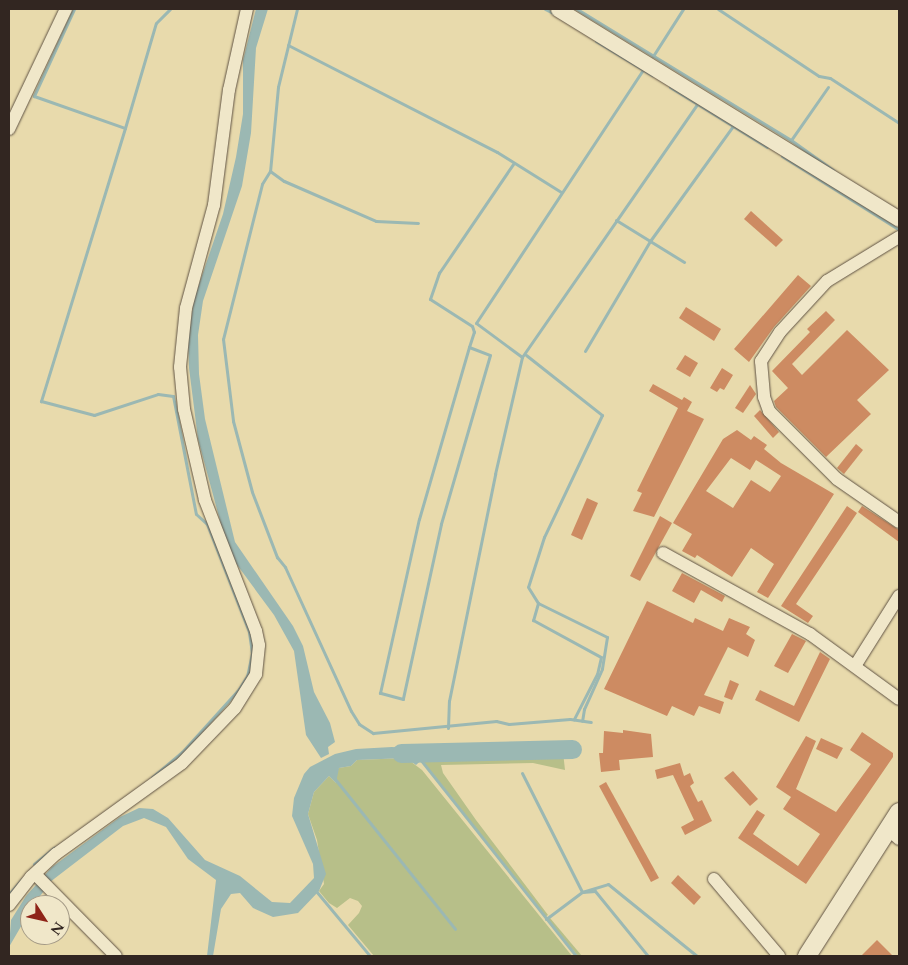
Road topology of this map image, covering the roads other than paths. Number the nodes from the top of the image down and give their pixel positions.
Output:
1 (66, 9) edge
2 (247, 9) edge
3 (558, 9) edge
4 (9, 129) edge
5 (899, 219) edge
6 (899, 237) edge
7 (899, 522) edge
8 (663, 552) dead end
9 (899, 596) edge
10 (855, 666) junction
11 (899, 699) edge
12 (899, 812) edge
13 (894, 834) edge
14 (38, 876) junction
15 (714, 879) dead end
16 (9, 905) edge
17 (116, 956) edge
18 (779, 956) edge
19 (807, 956) edge

1 - 4 street
2 - 14 street
3 - 5 street
6 - 7 street
8 - 10 street
9 - 10 street
10 - 11 street
12 - 13 main road
13 - 19 main road
14 - 16 street
14 - 17 street
15 - 18 street

